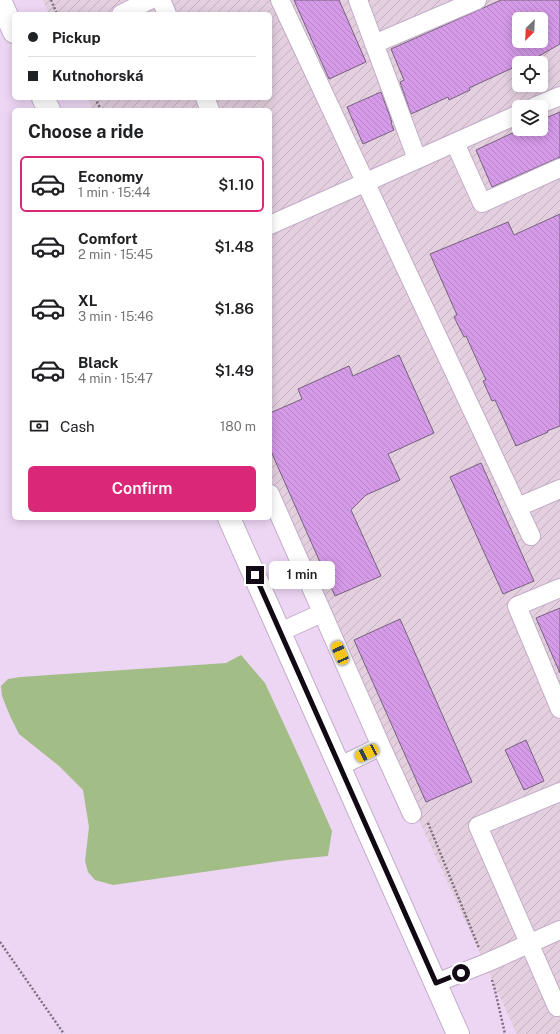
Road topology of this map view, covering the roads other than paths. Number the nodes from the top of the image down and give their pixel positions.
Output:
1 (0, 0) edge
2 (150, 0) edge
3 (161, 0) edge
4 (280, 0) edge
5 (358, 0) edge
6 (477, 0) edge
7 (125, 12) edge
8 (166, 12) edge
9 (12, 27) edge
10 (374, 44) junction
11 (560, 96) edge
12 (548, 101) edge
13 (512, 117) edge
14 (455, 143) junction
15 (417, 160) junction
16 (560, 168) edge
17 (366, 183) junction
18 (272, 224) edge
19 (560, 489) edge
20 (272, 499) edge
21 (518, 507) junction
22 (230, 520) edge
23 (531, 536) dead end
24 (560, 588) edge
25 (322, 613) junction
26 (280, 632) junction
27 (560, 709) edge
28 (381, 746) junction
29 (340, 766) junction
30 (560, 792) edge
31 (412, 814) road end
32 (560, 930) edge
33 (530, 944) junction
34 (436, 983) junction
35 (557, 1007) dead end
36 (458, 1034) edge

1 - 9 main road
2 - 7 lane
3 - 8 lane
4 - 17 lane
5 - 10 lane
6 - 10 lane
10 - 15 lane
11 - 12 lane
13 - 14 lane
14 - 15 lane
14 - 16 lane
15 - 17 lane
17 - 18 lane
17 - 21 lane
19 - 21 lane
20 - 25 lane
21 - 23 lane
22 - 26 main road
24 - 27 lane
25 - 26 lane
25 - 28 lane
26 - 29 main road
28 - 29 lane
28 - 31 lane
29 - 34 main road
30 - 33 lane
32 - 33 lane
33 - 34 lane
33 - 35 lane
34 - 36 main road

